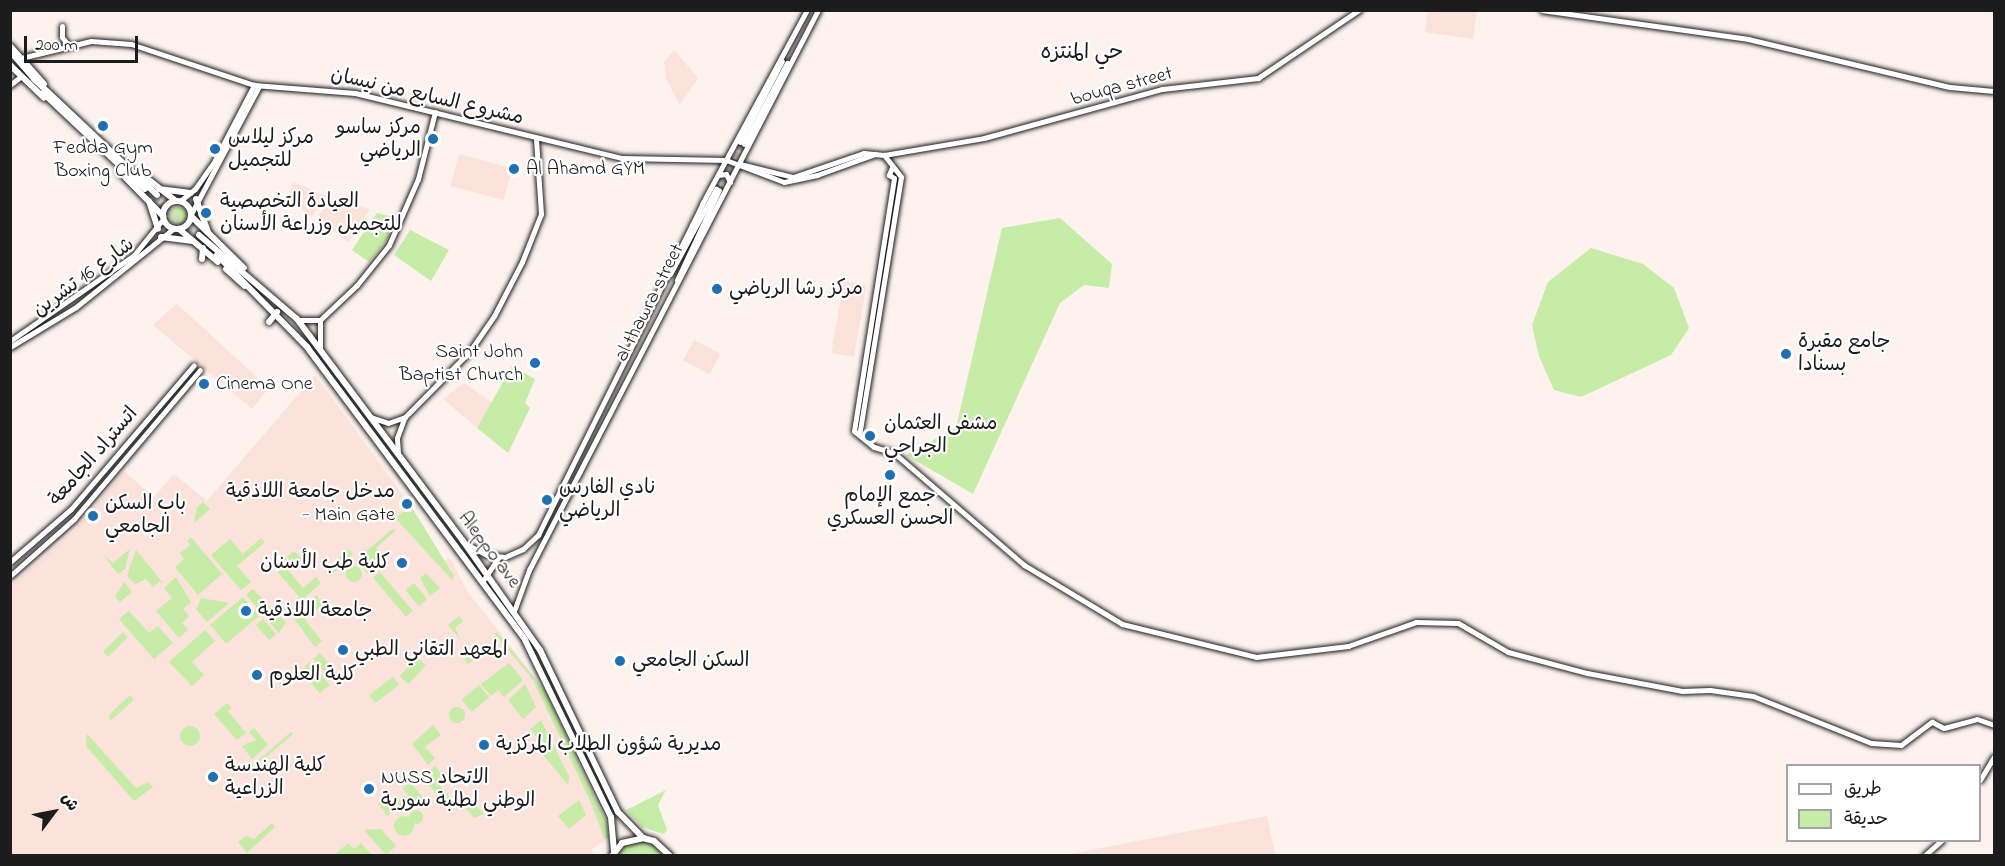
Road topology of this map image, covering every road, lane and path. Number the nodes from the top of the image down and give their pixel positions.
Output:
1 (807, 10) edge
2 (818, 10) edge
3 (1359, 10) edge
4 (1542, 10) edge
5 (62, 26) dead end
6 (790, 39) junction
7 (801, 40) junction
8 (68, 45) junction
9 (10, 46) edge
10 (10, 51) edge
11 (10, 57) edge
12 (21, 58) junction
13 (12, 70) edge
14 (21, 76) junction
15 (10, 85) edge
16 (256, 86) junction
17 (1995, 91) edge
18 (55, 99) junction
19 (58, 110) junction
20 (435, 111) junction
21 (536, 138) junction
22 (731, 151) junction
23 (884, 155) junction
24 (743, 157) junction
25 (726, 160) junction
26 (738, 164) junction
27 (718, 175) junction
28 (730, 182) junction
29 (191, 193) junction
30 (155, 196) junction
31 (196, 199) junction
32 (178, 201) junction
33 (191, 215) junction
34 (163, 218) junction
35 (158, 229) junction
36 (176, 229) junction
37 (209, 236) junction
38 (161, 237) junction
39 (198, 237) junction
40 (203, 248) junction
41 (202, 259) dead end
42 (667, 276) junction
43 (677, 282) junction
44 (276, 300) junction
45 (73, 301) junction
46 (269, 305) junction
47 (76, 307) junction
48 (276, 312) junction
49 (297, 319) junction
50 (320, 320) junction
51 (269, 322) dead end
52 (10, 341) edge
53 (10, 348) edge
54 (321, 350) junction
55 (194, 365) dead end
56 (200, 370) dead end
57 (370, 417) junction
58 (405, 417) junction
59 (399, 458) junction
60 (553, 506) junction
61 (561, 510) junction
62 (463, 541) junction
63 (25, 550) junction
64 (498, 558) junction
65 (31, 559) junction
66 (10, 562) edge
67 (485, 572) junction
68 (10, 576) edge
69 (482, 582) junction
70 (514, 611) junction
71 (1995, 725) edge
72 (1995, 757) edge
73 (1981, 778) edge
74 (643, 838) junction
75 (1940, 842) edge
76 (613, 853) edge
77 (670, 855) edge
78 (1924, 855) edge

1 - 6 street, al thawra street
2 - 7 street, al thawra street
3 - 23 street, bouqa street
4 - 17 street
5 - 8 street
6 - 7 street
6 - 22 street, al thawra street
7 - 24 street, al thawra street
8 - 12 street, مشروع السابع من نيسان
8 - 16 street, مشروع السابع من نيسان
9 - 12 main road
10 - 18 main road
11 - 19 main road
12 - 18 main road
13 - 14 main road
14 - 15 street
14 - 19 main road
16 - 20 street, مشروع السابع من نيسان
16 - 29 street
16 - 31 street
18 - 30 main road
19 - 30 main road
20 - 21 street, مشروع السابع من نيسان
20 - 50 street
21 - 25 street, مشروع السابع من نيسان
21 - 58 street
22 - 24 street
22 - 25 street, al thawra street
23 - 26 street, bouqa street
23 - 71 street
24 - 26 street, al thawra street
25 - 26 street, مشروع السابع من نيسان
25 - 27 street, al thawra street
26 - 28 street, al thawra street
27 - 28 street
27 - 42 street, al thawra street
28 - 43 street, al thawra street
29 - 30 main road
29 - 32 street
30 - 32 main road
30 - 34 main road
30 - 35 main road
31 - 33 street
31 - 37 main road
32 - 33 main road
32 - 34 main road
33 - 36 main road
33 - 39 main road
34 - 35 street, شارع 16 تشرين
34 - 36 main road
35 - 45 street, شارع 16 تشرين
36 - 38 street, شارع 16 تشرين
36 - 39 main road
37 - 39 main road
37 - 44 main road
38 - 39 main road
38 - 47 street, شارع 16 تشرين
39 - 40 main road
39 - 44 main road
39 - 46 main road
40 - 41 main road
40 - 46 main road
42 - 43 street
42 - 60 street, al thawra street
43 - 61 street, al thawra street
44 - 49 main road, Aleppo ave
45 - 47 street
45 - 52 street, شارع 16 تشرين
46 - 48 main road, Aleppo ave
47 - 53 street, شارع 16 تشرين
48 - 51 main road
48 - 69 main road, Aleppo ave
49 - 50 street
49 - 54 main road, Aleppo ave
50 - 54 street
54 - 57 main road, Aleppo ave
55 - 63 street, اتستراد الجامعة
56 - 65 street
57 - 58 street
57 - 59 main road, Aleppo ave
58 - 59 street
59 - 62 main road, Aleppo ave
60 - 61 street
60 - 64 street, al thawra street
61 - 70 street, al thawra street
62 - 64 street
62 - 67 main road, Aleppo ave
63 - 65 street
63 - 66 street, اتستراد الجامعة
64 - 67 street, al thawra street
65 - 68 street
67 - 69 street, al thawra street
67 - 70 main road, Aleppo ave
69 - 76 main road, Aleppo ave
70 - 74 main road, Aleppo ave
72 - 73 street
74 - 76 main road
74 - 77 main road, Aleppo ave
75 - 78 street

